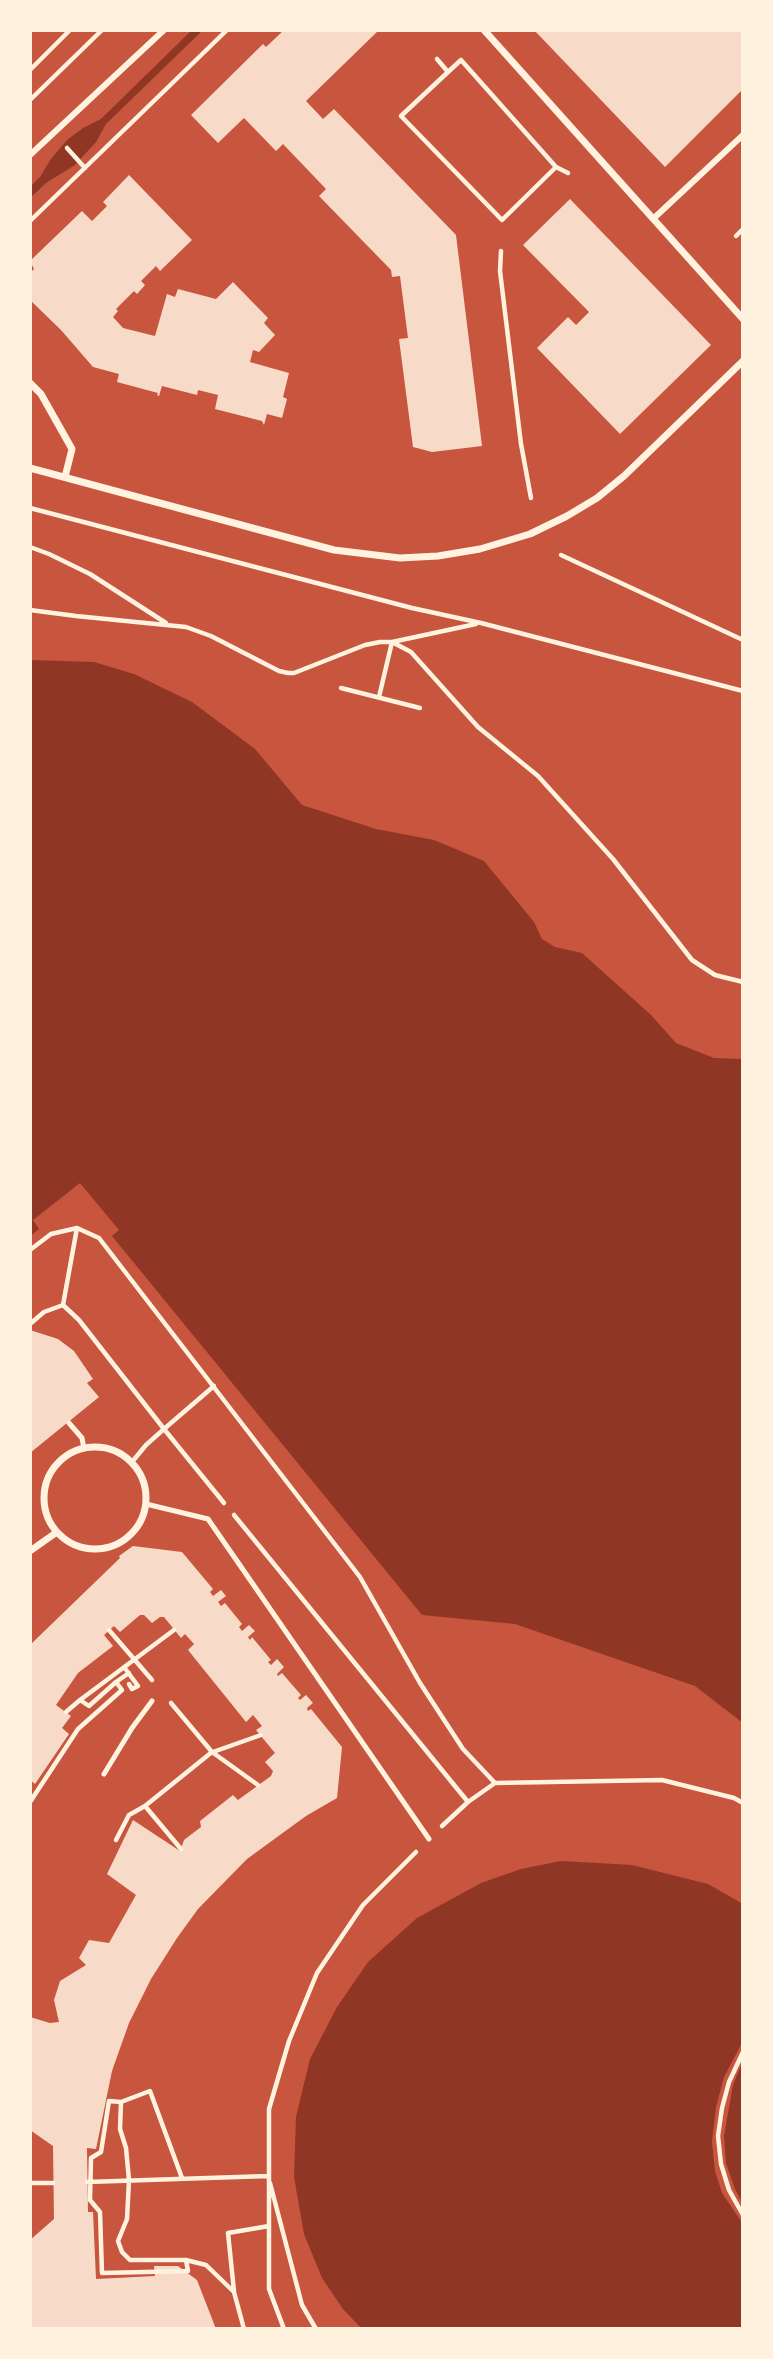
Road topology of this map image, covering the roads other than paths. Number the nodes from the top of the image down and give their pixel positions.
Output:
1 (164, 30) edge
2 (484, 30) edge
3 (743, 135) edge
4 (30, 155) edge
5 (653, 219) junction
6 (743, 319) edge
7 (743, 361) edge
8 (30, 383) edge
9 (30, 468) edge
10 (65, 477) junction
11 (69, 1423) dead end
12 (84, 1449) junction
13 (146, 1504) junction
14 (57, 1532) junction
15 (30, 1551) edge
16 (152, 1701) dead end
17 (104, 1774) dead end
18 (429, 1839) road end

1 - 4 street
2 - 5 street
3 - 5 street
5 - 6 street
7 - 10 street
8 - 10 street
9 - 10 street
11 - 12 lane
12 - 13 street
12 - 14 street
13 - 14 street
13 - 18 lane
14 - 15 street
16 - 17 lane

